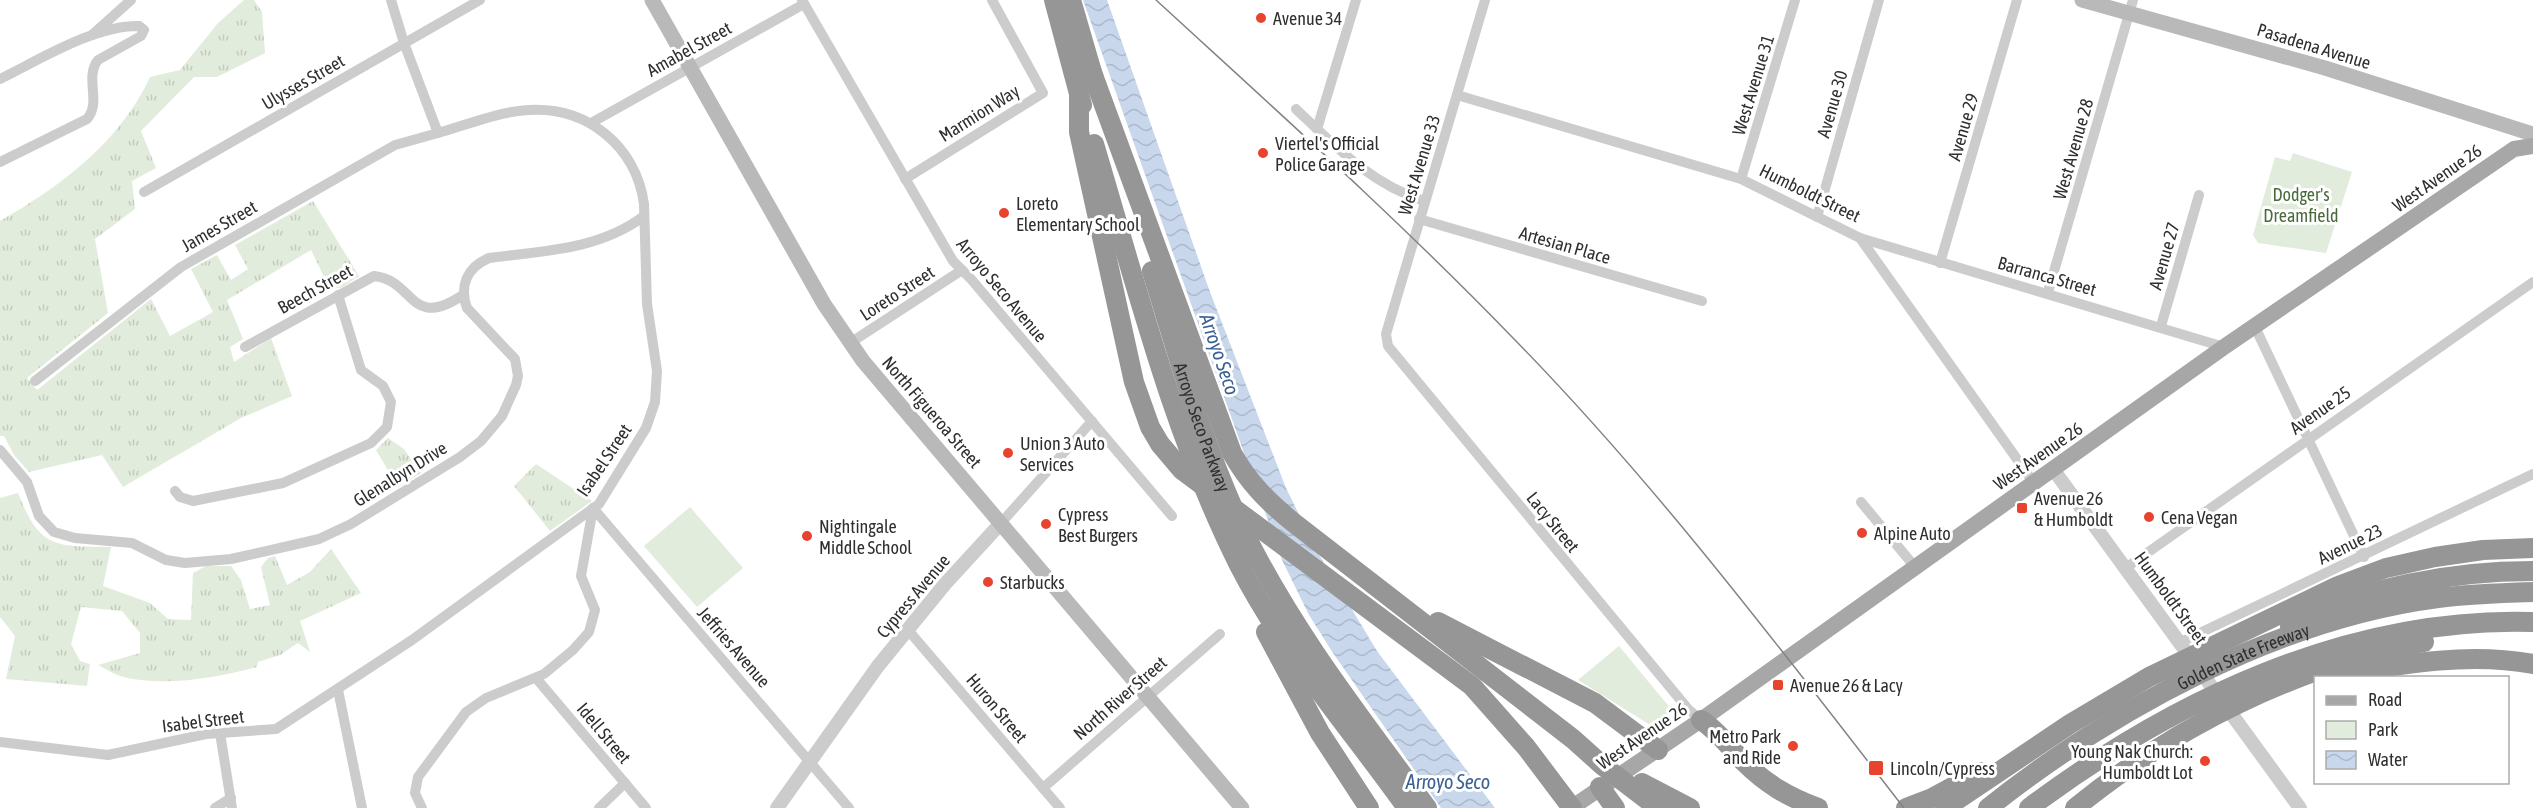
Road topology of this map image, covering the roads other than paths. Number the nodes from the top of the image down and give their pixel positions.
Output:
1 (131, 0) edge
2 (391, 0) edge
3 (480, 0) edge
4 (652, 0) edge
5 (992, 0) edge
6 (1053, 0) edge
7 (1071, 0) edge
8 (1356, 0) edge
9 (1485, 0) edge
10 (1795, 0) edge
11 (1878, 0) edge
12 (2017, 0) edge
13 (2082, 0) edge
14 (803, 2) edge
15 (2131, 7) edge
16 (87, 39) junction
17 (404, 43) junction
18 (689, 67) junction
19 (1090, 67) junction
20 (0, 79) edge
21 (1079, 94) junction
22 (1457, 95) junction
23 (1296, 109) dead end
24 (591, 123) junction
25 (1317, 129) junction
26 (438, 133) junction
27 (2533, 134) edge
28 (2533, 146) edge
29 (0, 162) edge
30 (905, 179) junction
31 (1741, 179) junction
32 (144, 192) dead end
33 (2199, 195) dead end
34 (1424, 201) junction
35 (644, 216) junction
36 (1817, 218) junction
37 (1419, 219) junction
38 (1860, 238) junction
39 (1941, 263) junction
40 (962, 270) junction
41 (2533, 282) edge
42 (2048, 292) junction
43 (338, 295) junction
44 (464, 295) junction
45 (1702, 301) dead end
46 (2161, 326) junction
47 (2255, 327) junction
48 (1386, 340) joint
49 (850, 344) junction
50 (244, 347) dead end
51 (2224, 347) junction
52 (35, 381) dead end
53 (1092, 421) junction
54 (2309, 438) junction
55 (0, 450) edge
56 (2054, 469) junction
57 (2533, 474) edge
58 (2034, 483) junction
59 (175, 491) dead end
60 (1861, 502) dead end
61 (593, 508) junction
62 (1172, 516) dead end
63 (1001, 523) junction
64 (2533, 548) edge
65 (2364, 556) junction
66 (1240, 566) junction
67 (1915, 567) junction
68 (2127, 567) junction
69 (2533, 571) edge
70 (1375, 585) junction
71 (2533, 592) edge
72 (2511, 621) junction
73 (2533, 622) edge
74 (908, 630) junction
75 (1220, 634) dead end
76 (2181, 642) junction
77 (2240, 655) junction
78 (2533, 664) edge
79 (2340, 676) edge
80 (536, 678) junction
81 (2314, 682) edge
82 (338, 690) junction
83 (1148, 696) junction
84 (2241, 708) junction
85 (1701, 720) junction
86 (2070, 724) junction
87 (220, 733) junction
88 (0, 742) edge
89 (1658, 750) junction
90 (810, 762) junction
91 (625, 783) junction
92 (1600, 787) junction
93 (1043, 788) junction
94 (1640, 788) junction
95 (232, 803) edge
96 (1562, 804) edge
97 (215, 808) edge
98 (362, 808) edge
99 (422, 808) edge
100 (599, 808) edge
101 (646, 808) edge
102 (777, 808) edge
103 (849, 808) edge
104 (1060, 808) edge
105 (1242, 808) edge
106 (1370, 808) edge
107 (1407, 808) edge
108 (1427, 808) edge
109 (1615, 808) edge
110 (1658, 808) edge
111 (1690, 808) edge
112 (1818, 808) edge
113 (1906, 808) edge
114 (1945, 808) edge
115 (1988, 808) edge
116 (2029, 808) edge
117 (2075, 808) edge
118 (2300, 808) edge

1 - 16 street
2 - 17 street
3 - 17 street, Ulysses Street
4 - 18 main road, North Figueroa Street
5 - 30 street, Marmion Way
6 - 21 highway, Arroyo Seco Parkway
7 - 19 highway, Arroyo Seco Parkway
8 - 25 street
9 - 22 street, West Avenue 33
10 - 31 street, West Avenue 31
11 - 36 street, Avenue 30
12 - 39 street, Avenue 29
13 - 15 main road, Pasadena Avenue
14 - 18 street, Amabel Street
14 - 30 street, Arroyo Seco Avenue
15 - 27 main road, Pasadena Avenue
15 - 42 street, West Avenue 28
16 - 20 street
16 - 29 street
17 - 26 street
17 - 32 street, Ulysses Street
18 - 24 street, Amabel Street
18 - 49 main road, North Figueroa Street
19 - 70 highway
19 - 108 highway, Arroyo Seco Parkway
21 - 66 highway, Arroyo Seco Parkway
21 - 96 highway
22 - 31 street, Humboldt Street
22 - 34 street, West Avenue 33
23 - 25 street
24 - 26 street, Isabel Street
24 - 35 street, Isabel Street
25 - 34 street
26 - 52 street, James Street
28 - 47 main road, West Avenue 26
30 - 40 street, Arroyo Seco Avenue
31 - 36 street, Humboldt Street
33 - 46 street, Avenue 27
34 - 37 street, West Avenue 33
35 - 44 street
35 - 61 street, Isabel Street
36 - 38 street, Humboldt Street
37 - 45 street, Artesian Place
37 - 48 street, West Avenue 33
38 - 39 street, Barranca Street
38 - 58 street, Humboldt Street
39 - 42 street, Barranca Street
40 - 49 street, Loreto Street
40 - 53 street, Arroyo Seco Avenue
41 - 54 street, Avenue 25
42 - 46 street, Barranca Street
43 - 44 street, Beech Street
43 - 50 street, Beech Street
43 - 59 street
44 - 55 street, Glenalbyn Drive
46 - 51 street, Barranca Street
47 - 51 main road, West Avenue 26
47 - 54 street
48 - 85 street, Lacy Street
49 - 63 main road, North Figueroa Street
51 - 56 main road, West Avenue 26
53 - 62 street, Arroyo Seco Avenue
53 - 63 street, Cypress Avenue
54 - 65 street
54 - 68 street, Avenue 25
56 - 58 main road, West Avenue 26
56 - 68 street, Humboldt Street
57 - 65 street, Avenue 23
58 - 67 main road, West Avenue 26
60 - 67 street
61 - 80 street
61 - 82 street, Isabel Street
61 - 90 street, Jeffries Avenue
63 - 74 street, Cypress Avenue
63 - 83 main road, North Figueroa Street
64 - 86 highway
65 - 76 street, Avenue 23
66 - 106 highway
66 - 107 highway, Arroyo Seco Parkway
67 - 85 main road, West Avenue 26
68 - 76 street, Humboldt Street
69 - 77 highway
70 - 89 highway
70 - 94 highway
71 - 77 highway, Golden State Freeway
72 - 73 highway, Golden State Freeway
72 - 84 highway
72 - 116 highway, Golden State Freeway
74 - 90 street, Cypress Avenue
74 - 93 street, Huron Street
75 - 83 street, North River Street
76 - 84 street, Humboldt Street
77 - 115 highway, Golden State Freeway
78 - 79 highway
80 - 91 street, Idell Street
80 - 99 street
81 - 84 highway
82 - 87 street, Isabel Street
82 - 98 street
83 - 93 street, North River Street
83 - 105 main road, North Figueroa Street
84 - 117 highway
84 - 118 street, Humboldt Street
85 - 89 main road, West Avenue 26
85 - 112 highway
86 - 113 highway
86 - 114 highway
87 - 88 street, Isabel Street
87 - 95 street
89 - 92 main road, West Avenue 26
90 - 102 street, Cypress Avenue
90 - 103 street, Jeffries Avenue
91 - 100 street
91 - 101 street, Idell Street
92 - 96 main road, West Avenue 26
92 - 109 highway
93 - 104 street, Huron Street
94 - 110 highway
94 - 111 highway
95 - 97 street

